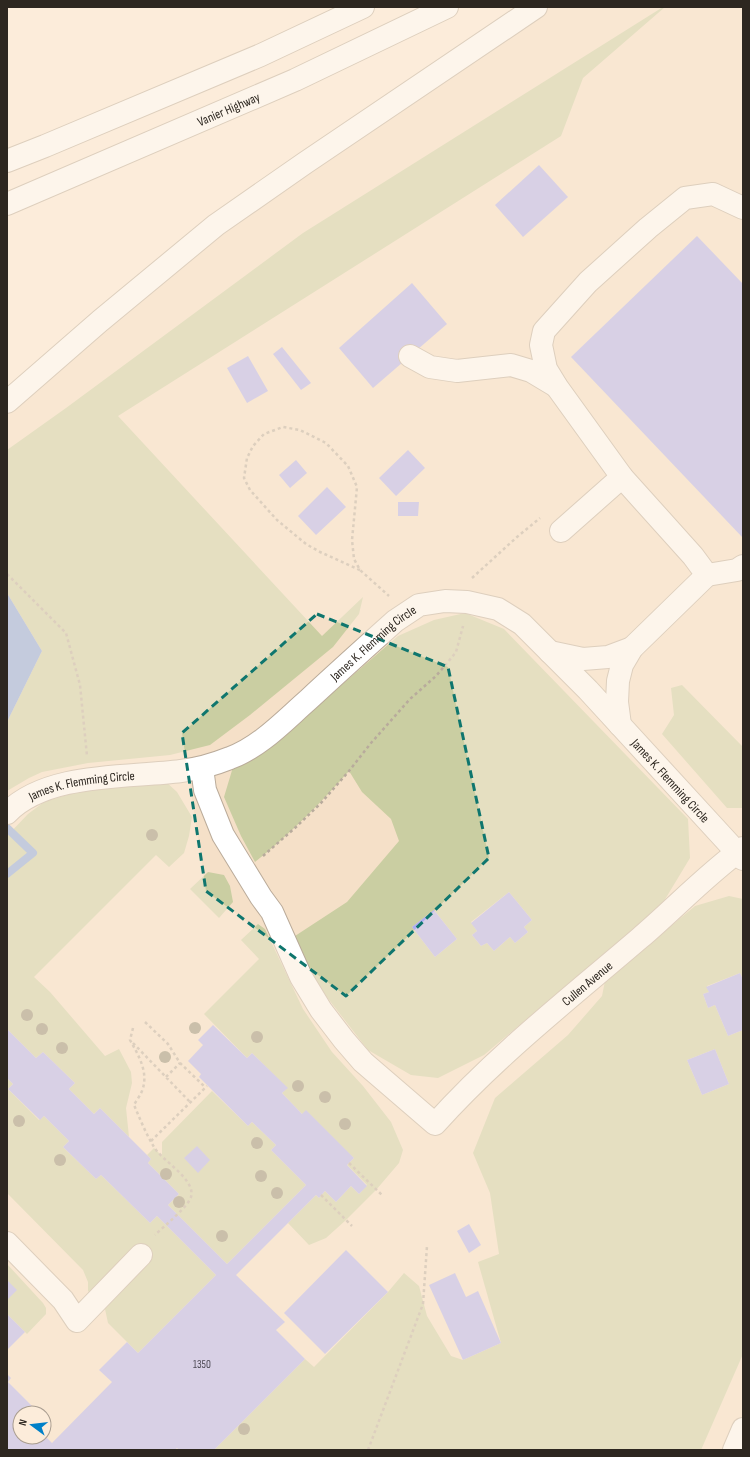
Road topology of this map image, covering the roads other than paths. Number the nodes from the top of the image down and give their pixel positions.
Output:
1 (363, 7) edge
2 (447, 7) edge
3 (536, 7) edge
4 (7, 161) edge
5 (7, 204) edge
6 (743, 208) edge
7 (541, 345) junction
8 (410, 356) dead end
9 (511, 365) junction
10 (557, 387) junction
11 (7, 402) edge
12 (622, 477) junction
13 (561, 531) dead end
14 (743, 566) edge
15 (707, 575) junction
16 (632, 648) junction
17 (550, 652) junction
18 (620, 725) junction
19 (202, 768) junction
20 (12, 808) edge
21 (741, 853) edge
22 (7, 1243) edge
23 (141, 1255) road end
24 (743, 1429) edge
25 (734, 1450) edge

1 - 4 main road
2 - 5 main road, Vanier Highway
3 - 11 main road
6 - 7 main road
7 - 9 main road
7 - 10 main road
8 - 9 main road
9 - 10 main road
10 - 12 main road
12 - 13 main road
12 - 15 main road
14 - 15 main road
15 - 16 main road
16 - 17 main road
16 - 18 main road
17 - 18 main road, James K. Flemming Circle
17 - 19 main road, James K. Flemming Circle
18 - 21 main road, James K. Flemming Circle
19 - 20 main road, James K. Flemming Circle
19 - 21 main road, Cullen Avenue
22 - 23 main road
24 - 25 main road

